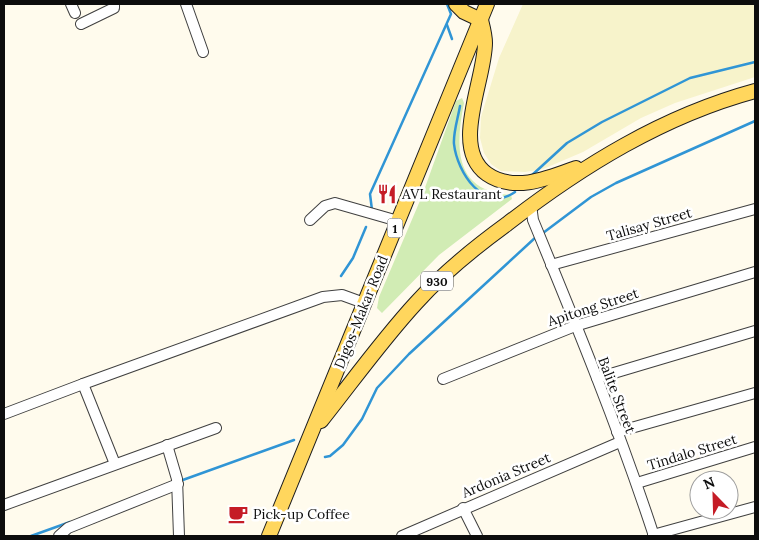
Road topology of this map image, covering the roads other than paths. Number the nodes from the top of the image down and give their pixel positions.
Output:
1 (114, 4) edge
2 (186, 4) edge
3 (456, 4) edge
4 (487, 4) edge
5 (480, 20) junction
6 (81, 24) dead end
7 (203, 52) dead end
8 (755, 91) edge
9 (597, 161) junction
10 (531, 205) junction
11 (755, 209) edge
12 (310, 220) dead end
13 (398, 221) junction
14 (551, 265) junction
15 (755, 272) edge
16 (364, 303) junction
17 (574, 326) junction
18 (755, 331) edge
19 (597, 378) junction
20 (443, 379) dead end
21 (84, 384) junction
22 (755, 393) edge
23 (4, 414) edge
24 (216, 428) dead end
25 (310, 435) junction
26 (619, 437) junction
27 (167, 445) junction
28 (755, 447) edge
29 (115, 464) junction
30 (636, 483) junction
31 (178, 484) junction
32 (4, 505) edge
33 (755, 506) edge
34 (463, 508) junction
35 (59, 536) edge
36 (179, 536) edge
37 (268, 536) edge
38 (402, 536) edge
39 (477, 536) edge
40 (654, 536) edge

1 - 6 street
2 - 7 street
3 - 5 main road
4 - 5 main road, Digos-Makar Road / 1
5 - 9 main road, 930
5 - 13 main road, Digos-Makar Road / 1
8 - 9 main road, 930
9 - 10 main road, 930
10 - 14 street, Balite Street
10 - 25 main road, 930
11 - 14 street, Talisay Street
12 - 13 street
13 - 16 main road, Digos-Makar Road / 1
14 - 17 street, Balite Street
15 - 17 street, Apitong Street
16 - 21 street
16 - 25 main road, Digos-Makar Road / 1
17 - 19 street, Balite Street
17 - 20 street, Apitong Street
18 - 19 street
19 - 26 street, Balite Street
21 - 23 street
21 - 29 street
22 - 26 street, Ardonia Street
24 - 27 street
25 - 37 main road, Digos-Makar Road / 1
26 - 30 street, Balite Street
26 - 34 street, Ardonia Street
27 - 29 street
27 - 31 street
28 - 30 street, Tindalo Street
29 - 32 street
30 - 40 street, Balite Street
31 - 35 street
31 - 36 street
33 - 40 street
34 - 38 street, Ardonia Street
34 - 39 street

